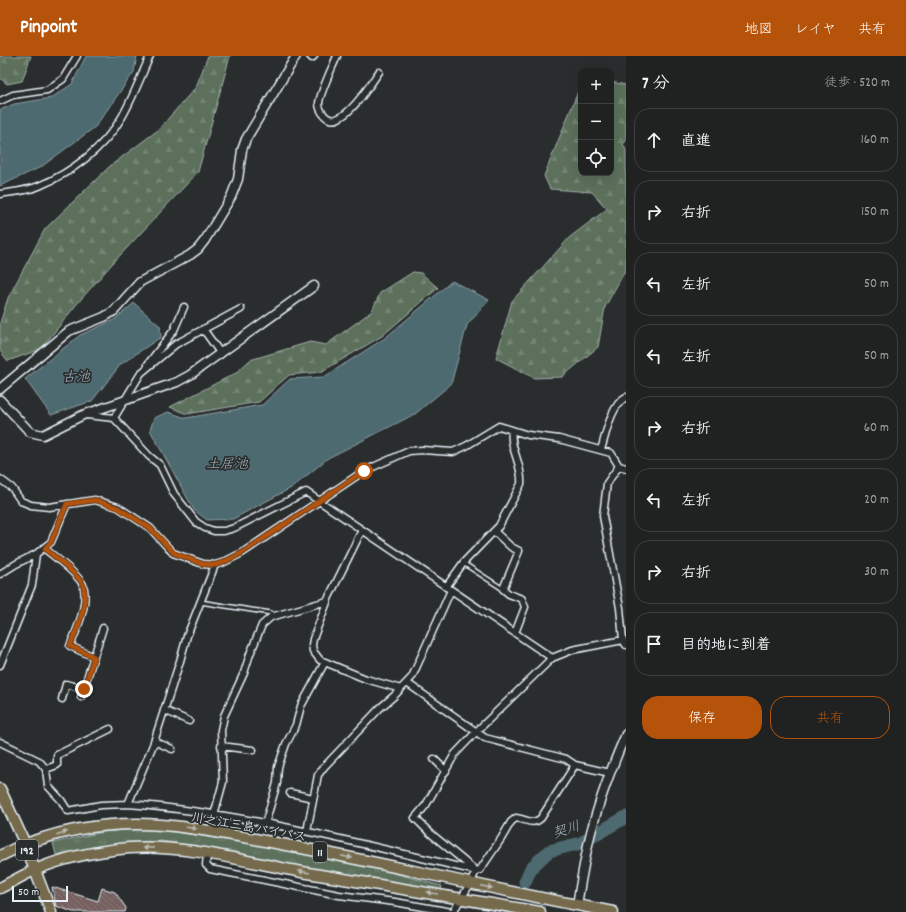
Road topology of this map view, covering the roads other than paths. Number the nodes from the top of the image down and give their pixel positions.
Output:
1 (77, 56) edge
2 (150, 56) edge
3 (296, 56) edge
4 (310, 56) edge
5 (314, 56) edge
6 (337, 56) edge
7 (379, 72) dead end
8 (0, 101) edge
9 (0, 194) edge
10 (314, 286) dead end
11 (184, 307) dead end
12 (241, 309) dead end
13 (203, 329) junction
14 (220, 354) junction
15 (141, 373) junction
16 (0, 389) edge
17 (626, 397) edge
18 (126, 399) junction
19 (0, 400) edge
20 (83, 415) junction
21 (114, 418) junction
22 (512, 430) junction
23 (601, 450) junction
24 (619, 466) junction
25 (626, 468) edge
26 (0, 479) edge
27 (319, 501) junction
28 (67, 504) junction
29 (362, 530) junction
30 (494, 531) junction
31 (45, 549) junction
32 (36, 554) junction
33 (464, 563) junction
34 (215, 565) junction
35 (0, 574) edge
36 (449, 588) junction
37 (503, 589) junction
38 (327, 601) junction
39 (200, 602) junction
40 (274, 616) junction
41 (103, 628) dead end
42 (515, 633) junction
43 (625, 642) edge
44 (94, 657) junction
45 (552, 658) junction
46 (325, 662) junction
47 (0, 665) edge
48 (407, 683) junction
49 (84, 689) junction
50 (401, 689) junction
51 (81, 697) dead end
52 (62, 699) dead end
53 (164, 710) junction
54 (189, 721) dead end
55 (110, 729) dead end
56 (476, 732) junction
57 (626, 734) edge
58 (154, 741) junction
59 (0, 742) edge
60 (221, 746) junction
61 (172, 749) dead end
62 (253, 750) dead end
63 (434, 759) dead end
64 (575, 765) junction
65 (46, 769) junction
66 (446, 771) junction
67 (610, 773) junction
68 (0, 789) edge
69 (290, 793) dead end
70 (313, 798) junction
71 (128, 804) junction
72 (214, 815) junction
73 (265, 824) junction
74 (307, 831) junction
75 (25, 844) junction
76 (207, 854) junction
77 (0, 856) edge
78 (35, 870) junction
79 (476, 871) junction
80 (470, 884) junction
81 (0, 888) edge
82 (461, 898) junction
83 (576, 909) edge
84 (51, 912) edge
85 (452, 912) edge
86 (540, 912) edge
87 (613, 912) edge

1 - 8 street
2 - 9 street
3 - 16 street
4 - 5 street
6 - 7 street
10 - 14 street
11 - 15 street
12 - 13 street
13 - 14 street
13 - 15 street
14 - 18 street
15 - 18 street
17 - 23 street
18 - 20 street
18 - 21 street
19 - 20 street
20 - 21 street
21 - 27 street
22 - 23 street
22 - 27 street
22 - 30 street
23 - 24 street
24 - 25 street
24 - 43 street
26 - 28 street
27 - 29 street
27 - 34 street
28 - 31 street
28 - 34 street
29 - 36 street
29 - 38 street
30 - 33 street
30 - 37 street
31 - 32 street
31 - 44 street
32 - 35 street
32 - 47 street
33 - 36 street
33 - 37 lane
34 - 39 street
36 - 42 street
36 - 48 street
37 - 42 street
38 - 40 street
38 - 46 street
39 - 40 lane
39 - 53 street
40 - 60 street
41 - 44 street
42 - 45 street
43 - 45 street
44 - 49 street
45 - 56 street
46 - 50 street
46 - 73 street
48 - 50 street
48 - 56 street
49 - 51 street
49 - 52 street
50 - 70 street
53 - 54 street
53 - 58 street
55 - 65 street
56 - 64 street
56 - 66 street
57 - 67 street
58 - 61 street
58 - 71 street
59 - 65 street
60 - 62 street
60 - 72 street
63 - 66 street
64 - 67 street
64 - 79 street
65 - 71 street
66 - 79 street
67 - 83 street
68 - 75 highway, 192
69 - 70 street
70 - 74 street
71 - 72 street
72 - 73 street
73 - 74 street
74 - 79 street
75 - 77 highway, 川之江三島バイパス / 11
75 - 78 highway, 192
75 -> 80 highway, 川之江三島バイパス / 11
76 -> 78 highway, 11
82 -> 76 highway, 11
76 - 85 street
78 - 81 highway, 11
78 - 84 highway, 192
79 - 80 street
80 - 82 street
80 -> 83 highway, 川之江三島バイパス / 11
82 - 85 street
82 - 86 highway, 11
83 - 87 highway, 川之江三島バイパス / 11

